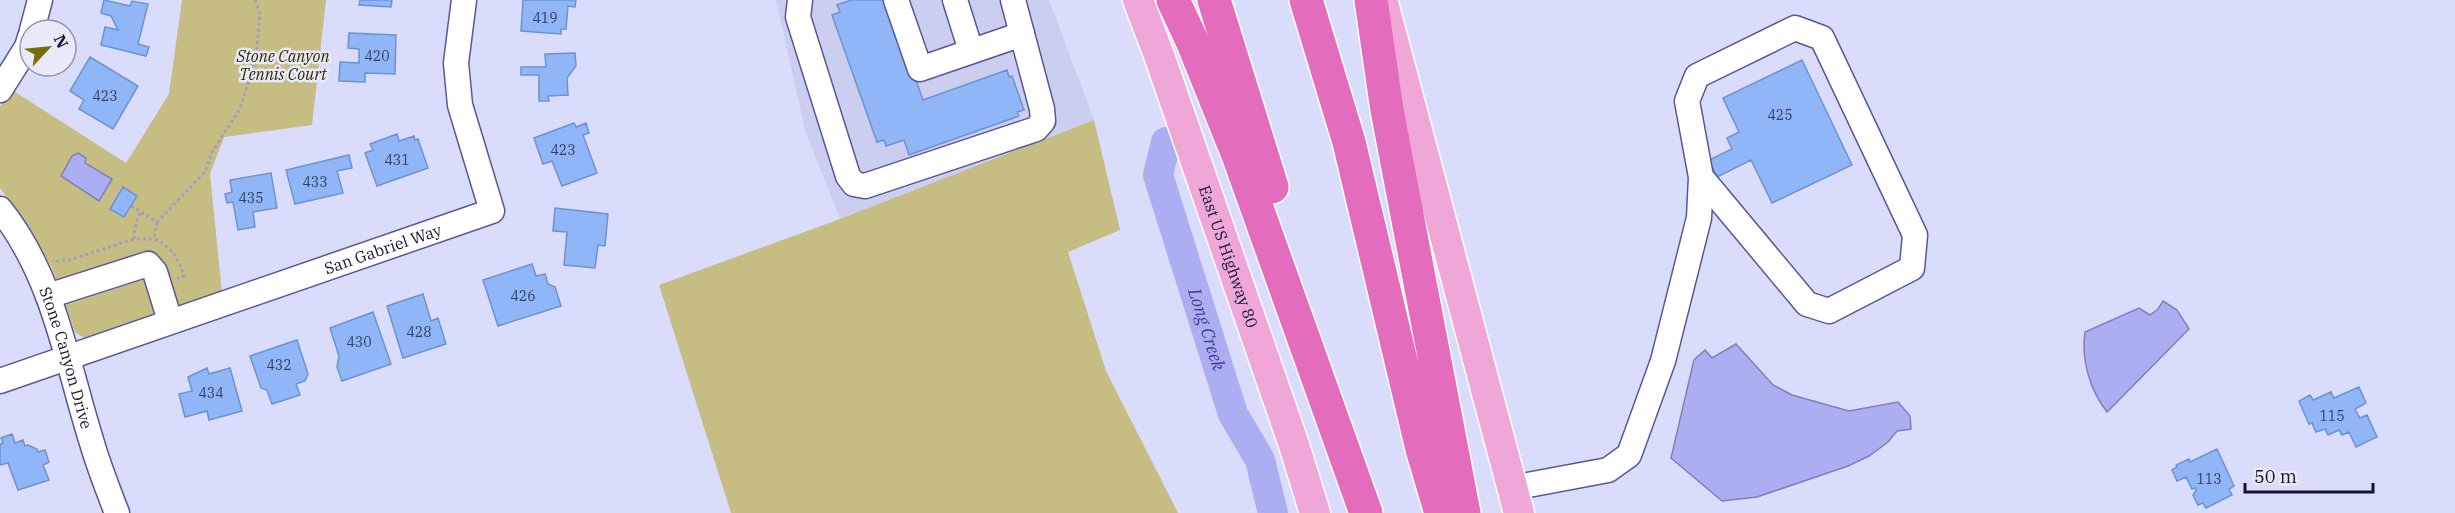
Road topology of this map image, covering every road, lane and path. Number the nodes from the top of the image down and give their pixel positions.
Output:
1 (40, 0) edge
2 (255, 0) edge
3 (464, 0) edge
4 (800, 0) edge
5 (896, 0) edge
6 (955, 0) edge
7 (1013, 0) edge
8 (1138, 0) edge
9 (1173, 0) edge
10 (1214, 0) edge
11 (1306, 0) edge
12 (1371, 0) edge
13 (1383, 0) edge
14 (35, 18) edge
15 (1022, 34) junction
16 (971, 51) junction
17 (18, 61) edge
18 (0, 90) edge
19 (1701, 177) junction
20 (131, 206) dead end
21 (0, 209) edge
22 (140, 213) junction
23 (157, 222) junction
24 (154, 238) junction
25 (134, 239) junction
26 (54, 262) dead end
27 (170, 281) dead end
28 (48, 296) junction
29 (170, 321) junction
30 (69, 357) junction
31 (0, 381) edge
32 (1516, 500) edge
33 (117, 513) edge
34 (1315, 513) edge
35 (1366, 513) edge
36 (1372, 513) edge
37 (1441, 513) edge
38 (1464, 513) edge

1 - 14 street
2 - 23 path
3 - 29 street, San Gabriel Way
4 - 15 street
5 - 16 street
6 - 16 street
7 - 15 street
8 - 34 main road, East US Highway 80
9 - 35 highway
10 - 36 highway
11 - 37 highway
12 - 38 highway
13 - 32 main road
15 - 16 street
17 - 18 street
19 - 19 street
19 - 32 street
20 - 22 path
21 - 28 street, Stone Canyon Drive
22 - 23 path
22 - 25 path
23 - 24 path
24 - 25 path
24 - 27 path
25 - 26 path
28 - 29 street
28 - 30 street, Stone Canyon Drive
29 - 30 street, San Gabriel Way
30 - 31 street, San Gabriel Way
30 - 33 street, Stone Canyon Drive

